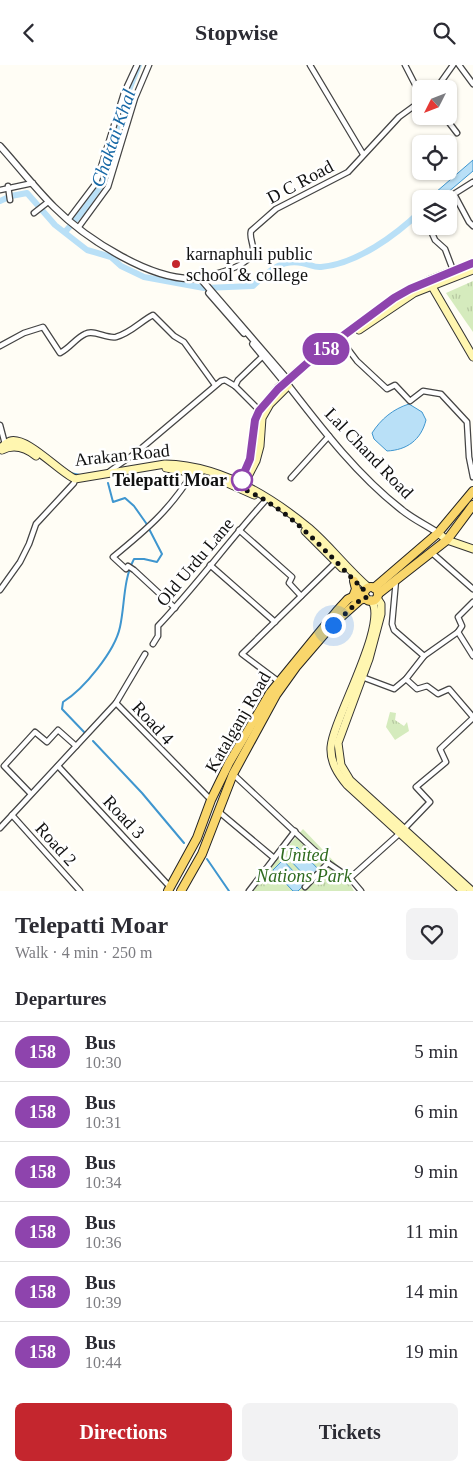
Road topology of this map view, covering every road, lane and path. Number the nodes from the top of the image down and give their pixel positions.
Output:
1 (136, 65) edge
2 (149, 65) edge
3 (310, 65) edge
4 (405, 65) edge
5 (453, 65) edge
6 (459, 65) edge
7 (413, 80) edge
8 (442, 80) edge
9 (473, 84) edge
10 (412, 108) edge
11 (451, 125) edge
12 (457, 133) dead end
13 (0, 146) edge
14 (363, 154) junction
15 (473, 182) edge
16 (33, 183) junction
17 (8, 187) junction
18 (0, 190) edge
19 (10, 200) dead end
20 (48, 202) junction
21 (34, 213) dead end
22 (68, 220) junction
23 (473, 225) edge
24 (78, 228) junction
25 (433, 235) edge
26 (473, 263) edge
27 (473, 270) edge
28 (454, 271) junction
29 (197, 278) junction
30 (430, 283) junction
31 (222, 304) junction
32 (342, 341) junction
33 (0, 346) edge
34 (263, 356) junction
35 (473, 357) edge
36 (287, 383) junction
37 (215, 385) junction
38 (235, 385) junction
39 (262, 412) junction
40 (473, 418) edge
41 (467, 422) junction
42 (0, 425) edge
43 (330, 436) junction
44 (2, 448) edge
45 (193, 472) junction
46 (108, 473) junction
47 (473, 477) edge
48 (290, 478) dead end
49 (74, 481) junction
50 (241, 486) junction
51 (473, 491) edge
52 (265, 501) junction
53 (473, 505) edge
54 (239, 530) junction
55 (438, 533) junction
56 (448, 540) junction
57 (473, 549) edge
58 (431, 552) junction
59 (336, 562) junction
60 (210, 565) junction
61 (396, 580) junction
62 (354, 581) junction
63 (473, 589) edge
64 (0, 590) edge
65 (371, 594) junction
66 (301, 596) junction
67 (353, 597) junction
68 (473, 602) edge
69 (175, 608) junction
70 (275, 622) junction
71 (458, 632) junction
72 (152, 644) dead end
73 (145, 654) dead end
74 (424, 656) junction
75 (473, 656) edge
76 (361, 677) junction
77 (406, 679) junction
78 (278, 681) junction
79 (116, 703) junction
80 (473, 717) edge
81 (76, 746) junction
82 (58, 766) junction
83 (233, 774) junction
84 (31, 794) junction
85 (211, 800) junction
86 (218, 811) junction
87 (12, 815) junction
88 (0, 827) edge
89 (296, 831) junction
90 (401, 831) junction
91 (274, 858) junction
92 (328, 863) junction
93 (350, 878) junction
94 (305, 887) dead end
95 (170, 889) edge
96 (80, 891) edge
97 (181, 891) edge
98 (249, 891) edge
99 (361, 891) edge
100 (463, 891) edge
101 (472, 891) edge

1 - 22 street
2 - 24 street
3 - 14 street
4 - 7 street
5 - 8 street
6 - 9 street
10 - 14 street, D C Road
11 - 12 street
13 - 16 street
14 - 29 street, D C Road
15 - 23 street
16 - 17 street
16 - 20 street
17 - 18 street
17 - 19 street
20 - 21 street
20 - 22 street
22 - 24 street
24 - 29 street
25 - 28 street
26 - 28 main road
27 - 30 main road
28 - 30 main road
29 - 31 street
30 - 32 main road
30 - 35 main road
30 - 36 main road
31 - 34 street
31 - 36 street
32 - 36 main road
32 - 41 street
33 - 37 street
34 - 36 street
34 - 38 street
36 - 39 main road
36 - 43 street, Lal Chand Road
37 - 38 street
37 - 46 street
38 - 39 street
39 - 50 main road
40 - 41 street
41 - 47 street
42 - 44 street
43 - 48 street
43 - 55 street, Lal Chand Road
44 - 49 main road, Arakan Road
45 - 49 main road, Arakan Road
45 - 50 main road, Arakan Road
45 - 69 street
46 - 49 main road, Arakan Road
46 - 50 main road, Arakan Road
49 - 64 street
50 - 52 main road, Arakan Road
50 - 65 main road, Arakan Road
51 - 55 main road
52 - 54 street, Old Urdu Lane
52 - 59 main road, Arakan Road
53 - 56 main road
54 - 60 street, Old Urdu Lane
54 - 66 street
55 - 56 main road
55 - 65 main road
56 - 57 main road
56 - 58 main road
58 - 61 main road
58 - 63 street
59 - 62 main road, Arakan Road
59 - 66 street
60 - 69 street, Old Urdu Lane
60 - 70 street
61 - 65 main road
61 - 74 street
62 - 65 main road, Arakan Road
62 - 67 main road
65 - 67 main road, Katalganj Road
65 - 76 main road
65 - 83 main road, Katalganj Road
66 - 70 street
67 - 78 main road, Katalganj Road
68 - 71 street
69 - 72 street, Old Urdu Lane
70 - 78 street
71 - 74 street
71 - 75 street
73 - 79 street, Road 4
74 - 77 street
76 - 77 street
76 - 90 main road
77 - 80 street
78 - 85 main road, Katalganj Road
79 - 81 street
79 - 85 street, Road 4
80 - 90 street
81 - 82 street
81 - 84 street
82 - 84 street
82 - 95 street, Road 3
83 - 86 main road, Katalganj Road
83 - 89 street
84 - 87 street
85 - 95 main road, Katalganj Road
86 - 91 street
86 - 97 main road, Katalganj Road
87 - 88 street
87 - 96 street, Road 2
89 - 91 street
89 - 92 street
90 - 93 street
90 - 100 main road
90 - 101 main road
91 - 98 street
92 - 93 street
92 - 94 street
93 - 99 street

